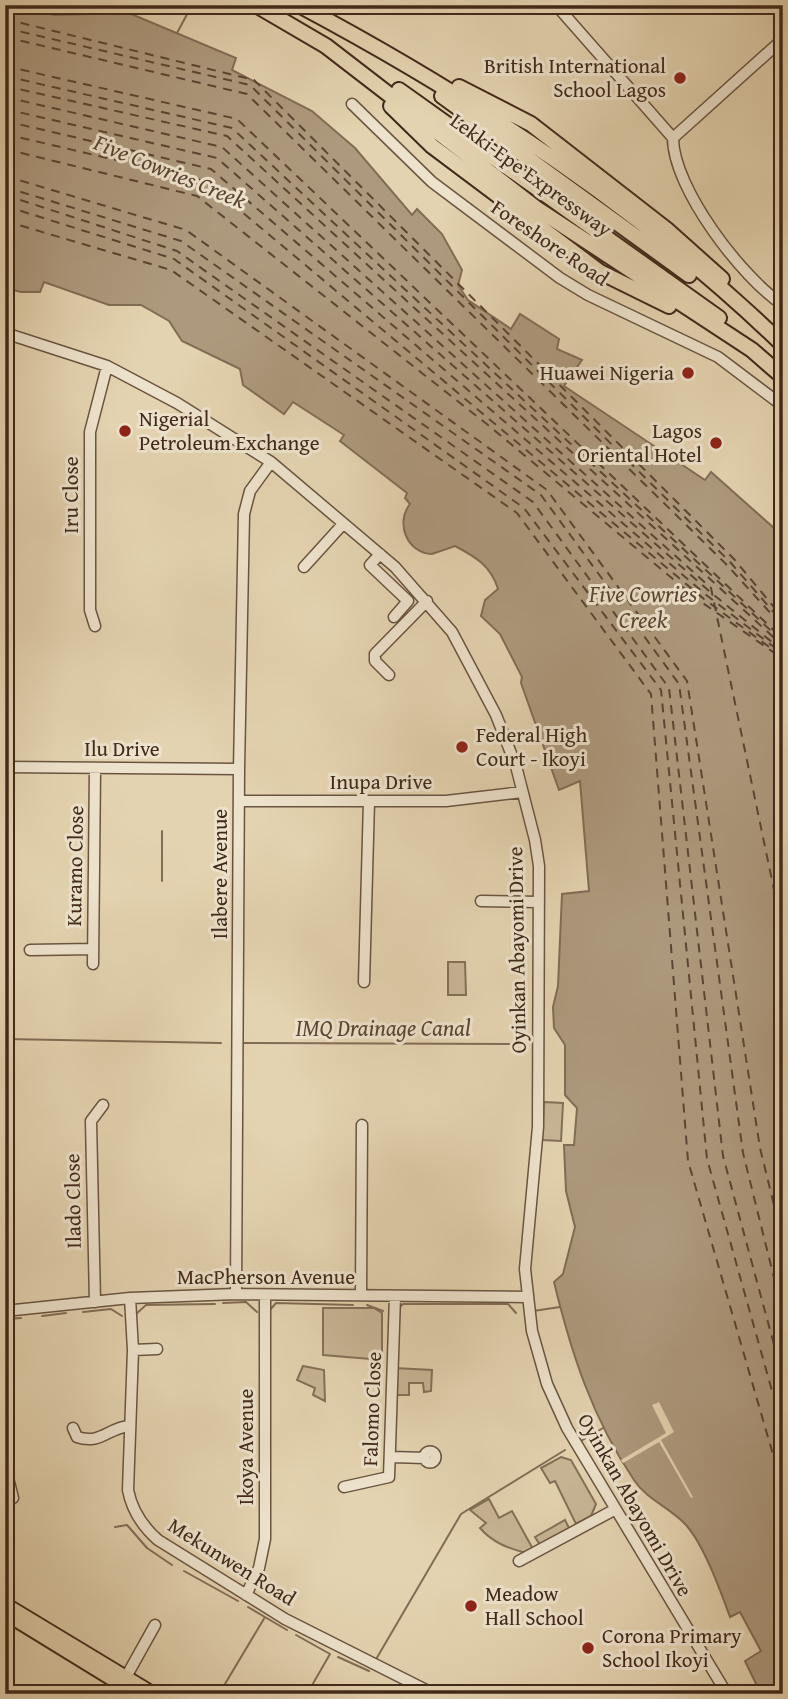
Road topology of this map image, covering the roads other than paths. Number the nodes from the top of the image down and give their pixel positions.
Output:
1 (256, 5) edge
2 (299, 5) edge
3 (556, 5) edge
4 (783, 39) edge
5 (367, 42) junction
6 (326, 46) junction
7 (451, 103) junction
8 (352, 104) dead end
9 (441, 120) junction
10 (673, 138) junction
11 (783, 305) edge
12 (5, 334) edge
13 (782, 345) edge
14 (107, 366) junction
15 (783, 376) edge
16 (783, 406) edge
17 (271, 462) junction
18 (343, 524) junction
19 (380, 554) junction
20 (304, 567) dead end
21 (428, 601) junction
22 (394, 617) dead end
23 (95, 626) dead end
24 (389, 675) dead end
25 (5, 767) edge
26 (95, 769) junction
27 (239, 769) junction
28 (522, 792) junction
29 (239, 801) junction
30 (369, 801) junction
31 (481, 901) dead end
32 (539, 902) junction
33 (93, 949) junction
34 (30, 950) dead end
35 (93, 964) dead end
36 (364, 982) dead end
37 (103, 1105) dead end
38 (362, 1125) dead end
39 (236, 1294) junction
40 (265, 1295) junction
41 (361, 1295) junction
42 (395, 1296) junction
43 (527, 1297) junction
44 (130, 1298) junction
45 (95, 1301) junction
46 (5, 1311) edge
47 (158, 1349) dead end
48 (133, 1350) junction
49 (129, 1426) junction
50 (73, 1428) dead end
51 (392, 1457) junction
52 (425, 1458) dead end
53 (5, 1466) edge
54 (344, 1487) dead end
55 (13, 1498) dead end
56 (614, 1510) junction
57 (519, 1561) dead end
58 (246, 1595) junction
59 (5, 1604) edge
60 (5, 1613) edge
61 (155, 1625) dead end
62 (81, 1655) junction
63 (125, 1677) junction
64 (136, 1694) edge
65 (154, 1694) edge
66 (434, 1694) edge
67 (727, 1694) edge

1 - 6 highway, Lekki-Epe Expressway
2 - 5 highway
3 - 10 street
4 - 10 street
5 - 7 highway
5 - 13 highway
6 - 9 highway
6 - 15 highway, Lekki-Epe Expressway
7 - 9 highway
7 - 13 highway
8 - 16 street, Foreshore Road
9 - 15 highway
10 - 11 street
12 - 14 street, Oyinkan Abayomi Drive
14 - 17 street, Oyinkan Abayomi Drive
14 - 23 street, Iru Close
17 - 18 street, Oyinkan Abayomi Drive
17 - 27 street, Ilabere Avenue
18 - 19 street, Oyinkan Abayomi Drive
18 - 20 street
19 - 21 street, Oyinkan Abayomi Drive
19 - 22 street
21 - 24 street
21 - 28 street, Oyinkan Abayomi Drive
25 - 26 street, Ilu Drive
26 - 27 street, Ilu Drive
26 - 33 street, Kuramo Close
27 - 29 street, Ilabere Avenue
28 - 30 street, Inupa Drive
28 - 32 street, Oyinkan Abayomi Drive
29 - 30 street, Inupa Drive
29 - 39 street, Ilabere Avenue
30 - 36 street
31 - 32 street
32 - 43 street, Oyinkan Abayomi Drive
33 - 34 street
33 - 35 street, Kuramo Close
37 - 45 street, Ilado Close
38 - 41 street
39 - 40 street, MacPherson Avenue
39 - 44 street, MacPherson Avenue
40 - 41 street, MacPherson Avenue
40 - 58 street, Ikoya Avenue
41 - 42 street, MacPherson Avenue
42 - 43 street, MacPherson Avenue
42 - 51 street, Falomo Close
43 - 56 street, Oyinkan Abayomi Drive
44 - 45 street, MacPherson Avenue
44 - 48 street, Mekunwen Road
45 - 46 street, MacPherson Avenue
47 - 48 street
48 - 49 street, Mekunwen Road
49 - 50 street
49 - 58 street, Mekunwen Road
51 - 52 street
51 - 54 street, Falomo Close
53 - 55 street
56 - 57 street
56 - 67 street, Oyinkan Abayomi Drive
58 - 66 street, Mekunwen Road
59 - 62 main road
60 - 62 main road
61 - 63 street
62 - 63 main road
62 - 64 main road
63 - 65 main road

